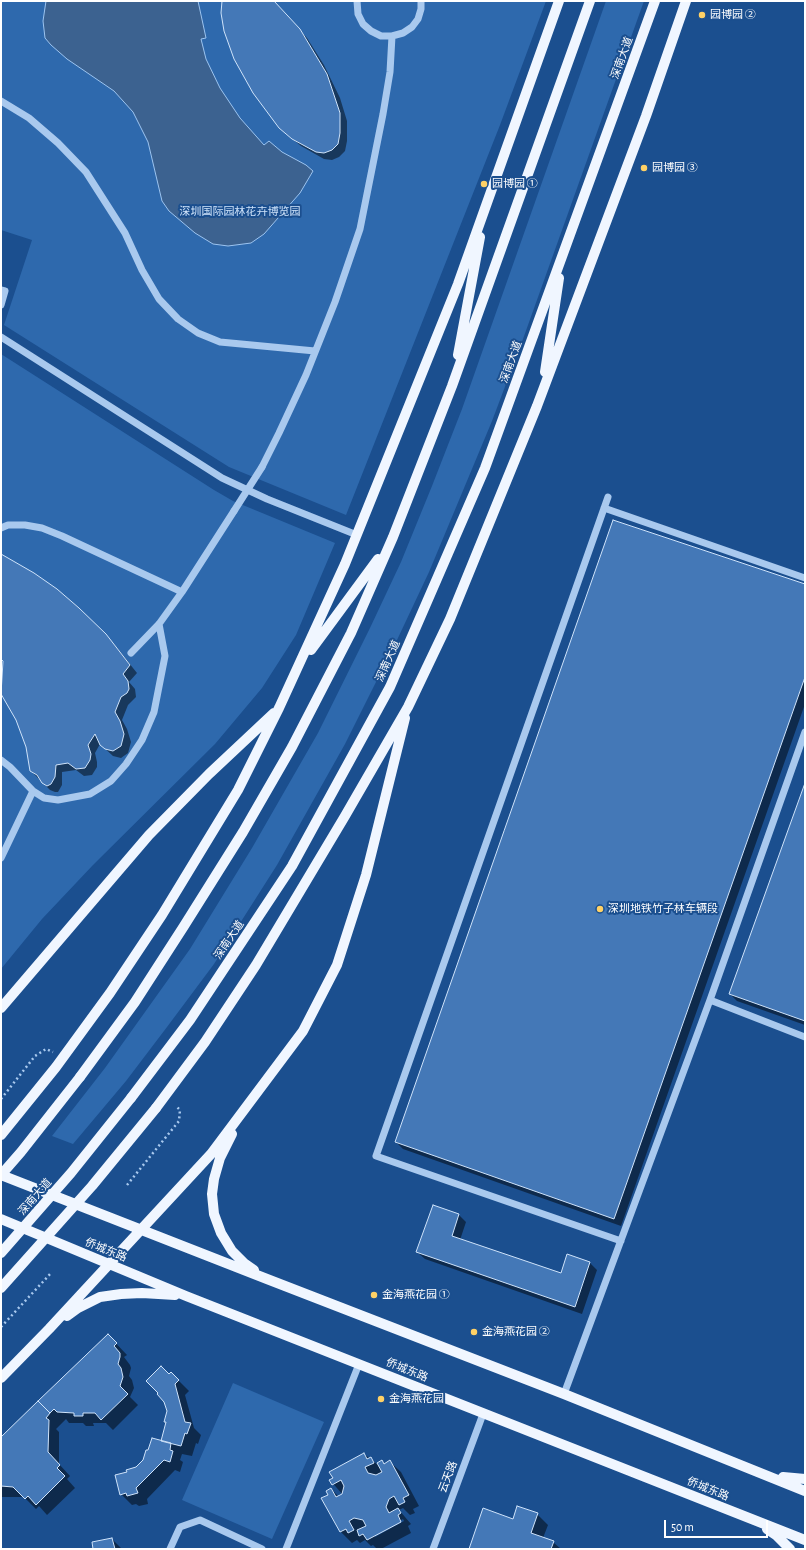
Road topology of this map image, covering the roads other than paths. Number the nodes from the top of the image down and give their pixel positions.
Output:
1 (357, 1) edge
2 (421, 1) edge
3 (559, 1) edge
4 (590, 1) edge
5 (655, 1) edge
6 (686, 1) edge
7 (392, 36) junction
8 (1, 101) edge
9 (486, 205) junction
10 (565, 247) junction
11 (1, 290) edge
12 (1, 305) edge
13 (1, 338) edge
14 (315, 351) junction
15 (452, 386) junction
16 (537, 406) junction
17 (608, 497) dead end
18 (604, 508) junction
19 (1, 528) edge
20 (357, 535) junction
21 (393, 537) junction
22 (805, 578) edge
23 (182, 592) junction
24 (158, 624) junction
25 (131, 653) dead end
26 (299, 666) junction
27 (408, 707) junction
28 (280, 708) junction
29 (805, 732) edge
30 (1, 760) edge
31 (33, 791) junction
32 (1, 858) edge
33 (710, 1000) junction
34 (1, 1008) edge
35 (805, 1037) edge
36 (242, 1113) junction
37 (1, 1135) edge
38 (1, 1175) edge
39 (1, 1219) edge
40 (141, 1229) junction
41 (621, 1242) junction
42 (1, 1254) edge
43 (109, 1264) junction
44 (267, 1280) junction
45 (1, 1288) edge
46 (186, 1296) junction
47 (49, 1329) junction
48 (359, 1364) junction
49 (1, 1378) edge
50 (564, 1394) junction
51 (483, 1414) junction
52 (768, 1475) junction
53 (805, 1479) edge
54 (805, 1491) edge
55 (752, 1520) junction
56 (805, 1540) edge
57 (170, 1549) edge
58 (262, 1549) edge
59 (286, 1549) edge
60 (433, 1549) edge
61 (790, 1549) edge

1 - 7 street
2 - 7 street
3 - 9 main road
4 - 15 main road
5 - 10 main road, 深南大道
6 - 16 main road
7 - 14 street
8 - 14 street
9 - 15 main road
9 - 20 main road
10 - 16 main road
10 - 42 main road, 深南大道, bridge
11 - 12 street
13 - 20 street
14 - 23 street, bridge
15 - 21 main road
16 - 27 main road
17 - 18 street
18 - 22 street
18 - 41 street
19 - 23 street
20 - 26 main road
21 - 26 main road
21 - 38 main road, bridge
23 - 24 street
24 - 25 street
24 - 31 street
26 - 28 main road
27 - 36 main road
27 - 45 main road, bridge
28 - 34 main road
28 - 37 main road
29 - 33 street
30 - 31 street
31 - 32 street
33 - 35 street
33 - 41 street
36 - 40 main road
36 - 44 main road
38 - 40 main road
39 - 43 main road, 侨城东路
40 - 43 main road
40 - 44 main road
41 - 50 street
43 - 46 main road, 侨城东路
43 - 47 main road
44 - 50 main road
46 - 47 main road
46 - 48 main road, 侨城东路
47 - 49 main road
48 - 51 main road, 侨城东路
48 - 59 street
50 - 52 main road
51 - 55 main road, 侨城东路
51 - 60 street, 云天路
52 - 53 main road
52 - 54 main road
55 - 56 main road, 侨城东路
55 - 61 main road
57 - 58 street

